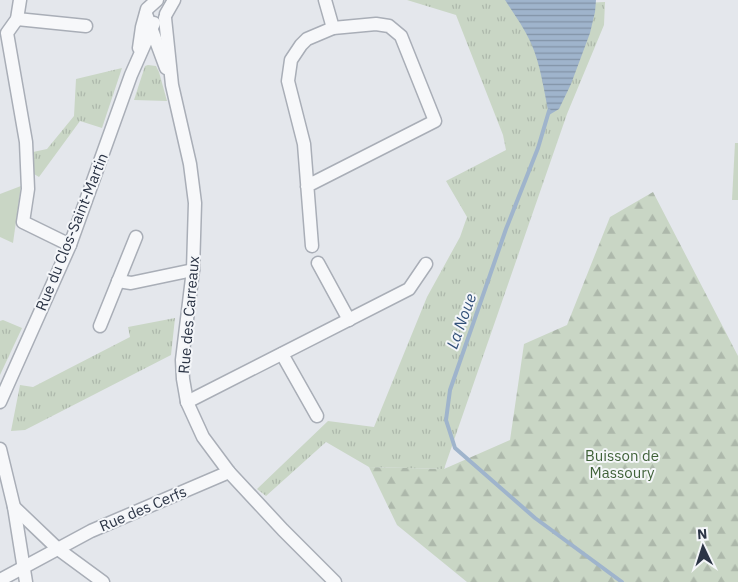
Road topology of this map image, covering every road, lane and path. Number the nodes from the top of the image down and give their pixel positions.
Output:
1 (20, 0) edge
2 (324, 0) edge
3 (156, 11) edge
4 (17, 19) junction
5 (86, 26) dead end
6 (333, 28) junction
7 (3, 31) edge
8 (137, 60) junction
9 (163, 60) junction
10 (172, 85) junction
11 (307, 186) junction
12 (136, 237) dead end
13 (70, 245) junction
14 (312, 246) dead end
15 (318, 263) dead end
16 (426, 264) dead end
17 (193, 270) junction
18 (118, 281) junction
19 (349, 320) junction
20 (100, 326) dead end
21 (282, 354) junction
22 (0, 402) edge
23 (187, 402) junction
24 (317, 416) dead end
25 (0, 449) edge
26 (229, 472) junction
27 (14, 507) junction
28 (58, 549) junction
29 (24, 568) junction
30 (0, 580) edge
31 (26, 582) edge
32 (103, 582) edge
33 (335, 582) edge

1 - 4 street
2 - 6 street
3 - 8 street, Rue du Clos-Saint-Martin
3 - 9 street, Rue des Carreaux
3 - 10 street, Rue des Carreaux
4 - 5 street
4 - 7 street
6 - 11 street
6 - 11 street
7 - 13 street
8 - 9 street
8 - 13 street, Rue du Clos-Saint-Martin
9 - 10 street, Rue des Carreaux
10 - 17 street, Rue des Carreaux
11 - 14 street
12 - 18 street
13 - 22 street, Rue du Clos-Saint-Martin
15 - 19 street
16 - 19 street
17 - 18 street
17 - 23 street, Rue des Carreaux
18 - 20 street
19 - 21 street
21 - 23 street
21 - 24 street
23 - 26 street, Rue des Carreaux
25 - 27 street
26 - 28 street, Rue des Cerfs
26 - 33 street, Rue des Carreaux
27 - 28 street
27 - 29 street
28 - 29 street, Rue des Cerfs
28 - 32 street
29 - 30 street, Rue des Cerfs
29 - 31 street

